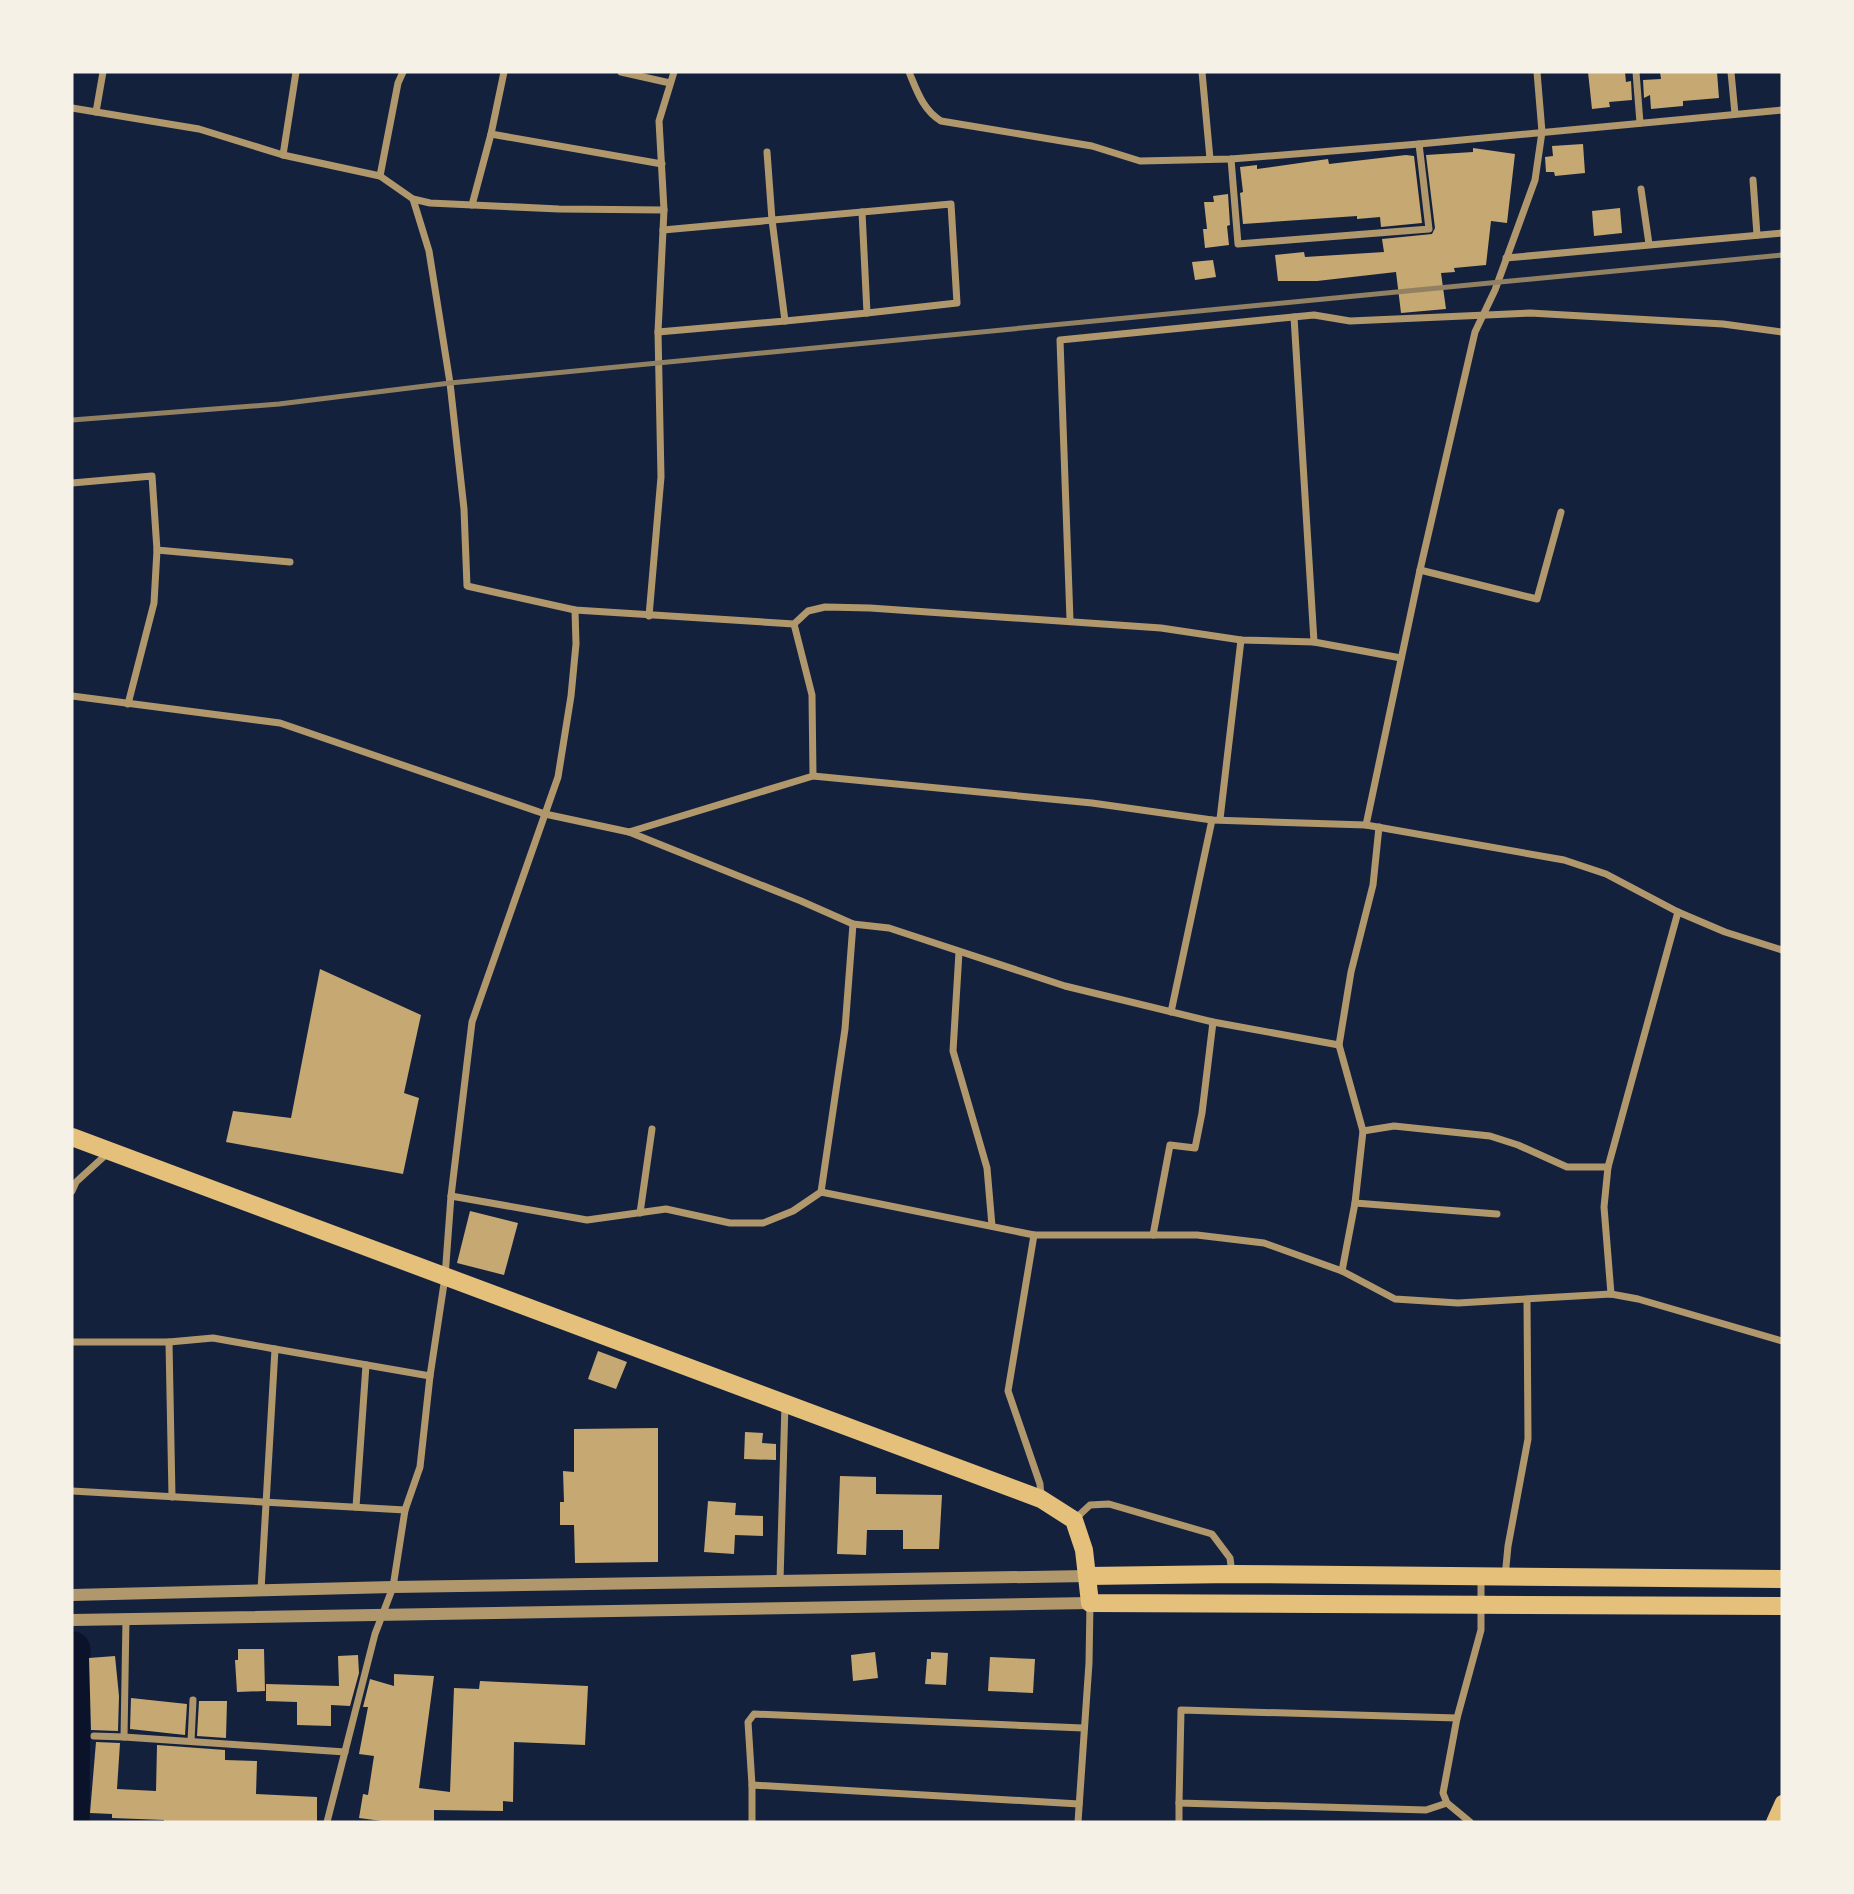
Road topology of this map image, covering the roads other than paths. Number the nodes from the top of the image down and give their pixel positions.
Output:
1 (103, 72) edge
2 (296, 72) edge
3 (403, 72) edge
4 (504, 72) edge
5 (621, 72) edge
6 (674, 72) edge
7 (909, 72) edge
8 (1202, 72) edge
9 (1537, 72) edge
10 (1636, 72) edge
11 (1731, 72) edge
12 (670, 83) junction
13 (72, 108) edge
14 (1782, 110) edge
15 (96, 112) junction
16 (1735, 114) junction
17 (1640, 123) junction
18 (1542, 132) junction
19 (491, 134) junction
20 (1419, 144) junction
21 (767, 152) dead end
22 (283, 155) junction
23 (1210, 159) junction
24 (1231, 159) junction
25 (662, 164) junction
26 (380, 176) junction
27 (1753, 180) dead end
28 (1641, 189) dead end
29 (413, 199) junction
30 (472, 205) junction
31 (664, 210) junction
32 (862, 212) junction
33 (772, 220) junction
34 (663, 230) junction
35 (1782, 233) edge
36 (1757, 235) junction
37 (1649, 244) junction
38 (1506, 258) junction
39 (867, 313) junction
40 (1484, 314) junction
41 (1294, 317) junction
42 (785, 321) junction
43 (658, 332) junction
44 (1782, 332) edge
45 (72, 484) edge
46 (1561, 512) dead end
47 (157, 550) junction
48 (290, 562) dead end
49 (1420, 570) junction
50 (575, 610) junction
51 (649, 616) junction
52 (1070, 620) junction
53 (794, 625) junction
54 (1241, 640) junction
55 (1314, 642) junction
56 (1401, 657) junction
57 (72, 696) edge
58 (128, 704) junction
59 (813, 776) junction
60 (545, 814) junction
61 (1216, 820) junction
62 (1366, 825) junction
63 (1379, 827) junction
64 (628, 832) junction
65 (1678, 912) junction
66 (853, 924) junction
67 (1782, 950) edge
68 (959, 951) junction
69 (1171, 1012) junction
70 (1213, 1022) junction
71 (1339, 1045) junction
72 (652, 1129) dead end
73 (1363, 1131) junction
74 (72, 1137) edge
75 (110, 1151) junction
76 (1608, 1167) junction
77 (72, 1191) edge
78 (821, 1192) junction
79 (452, 1196) junction
80 (1355, 1203) junction
81 (639, 1213) junction
82 (1497, 1214) dead end
83 (992, 1226) junction
84 (1153, 1235) junction
85 (1034, 1236) junction
86 (1342, 1271) junction
87 (445, 1277) junction
88 (1611, 1294) junction
89 (1527, 1300) junction
90 (1782, 1341) edge
91 (72, 1342) edge
92 (169, 1342) junction
93 (275, 1349) junction
94 (366, 1365) junction
95 (430, 1376) junction
96 (785, 1403) junction
97 (72, 1492) edge
98 (172, 1497) junction
99 (1041, 1499) junction
100 (266, 1502) junction
101 (356, 1507) junction
102 (405, 1510) junction
103 (1074, 1520) junction
104 (1232, 1574) junction
105 (1088, 1576) junction
106 (1481, 1577) junction
107 (1505, 1577) junction
108 (1782, 1579) edge
109 (780, 1581) junction
110 (393, 1587) junction
111 (261, 1590) junction
112 (72, 1595) edge
113 (1090, 1603) junction
114 (1481, 1604) junction
115 (1782, 1606) edge
116 (383, 1616) junction
117 (126, 1619) junction
118 (72, 1620) edge
119 (193, 1700) dead end
120 (1457, 1718) junction
121 (1083, 1728) junction
122 (94, 1736) dead end
123 (124, 1737) junction
124 (191, 1741) junction
125 (345, 1752) junction
126 (752, 1785) junction
127 (1782, 1802) edge
128 (1179, 1803) junction
129 (1447, 1803) junction
130 (1079, 1804) junction
131 (327, 1822) edge
132 (752, 1822) edge
133 (1078, 1822) edge
134 (1179, 1822) edge
135 (1470, 1822) edge
136 (1773, 1822) edge

1 - 15 street
2 - 22 street
3 - 26 street
4 - 19 street
5 - 12 street
6 - 12 street
7 - 23 street
8 - 23 street
9 - 18 street
10 - 17 street
11 - 16 street
12 - 25 street
13 - 15 street
14 - 16 street
15 - 22 street
16 - 17 street
17 - 18 street
18 - 20 street
18 - 38 street
19 - 25 street
19 - 30 street
20 - 24 street
20 - 24 street
21 - 33 street
22 - 26 street
23 - 24 street
25 - 31 street
26 - 29 street
27 - 36 street
28 - 37 street
29 - 30 street
29 - 50 street
30 - 31 street
31 - 34 street
32 - 33 street
32 - 39 street
32 - 39 street
33 - 34 street
33 - 42 street
34 - 43 street
35 - 36 street
36 - 37 street
37 - 38 street
38 - 40 street
39 - 42 street
40 - 41 street
40 - 44 street
40 - 49 street
41 - 52 street
41 - 55 street
42 - 43 street
43 - 51 street
45 - 47 street
46 - 49 street
47 - 48 street
47 - 58 street
49 - 56 street
50 - 51 street
50 - 60 street
51 - 53 street
52 - 53 street
52 - 54 street
53 - 59 street
54 - 55 street
54 - 61 street
55 - 56 street
56 - 62 street
57 - 58 street
58 - 60 street
59 - 61 street
59 - 64 street
60 - 64 street
60 - 79 street
61 - 62 street
61 - 69 street
62 - 63 street
63 - 65 street
63 - 71 street
64 - 66 street
65 - 67 street
65 - 76 street
66 - 68 street
66 - 78 street
68 - 69 street
68 - 83 street
69 - 70 street
70 - 71 street
70 - 84 street
71 - 73 street
72 - 81 street
73 - 76 street
73 - 80 street
74 - 75 main road
75 - 77 street
75 - 87 main road
76 - 88 street
78 - 81 street
78 - 83 street
79 - 81 street
79 - 87 street
80 - 82 street
80 - 86 street
83 - 85 street
84 - 85 street
84 - 86 street
85 - 99 street
86 - 89 street
87 - 95 street
87 - 96 main road
88 - 89 street
88 - 90 street
89 - 107 street
91 - 92 street
92 - 93 street
92 - 98 street
93 - 94 street
93 - 100 street
94 - 95 street
94 - 101 street
95 - 102 street
96 - 99 main road
96 - 109 street
97 - 98 street
98 - 100 street
99 - 103 main road
100 - 101 street
100 - 111 street
101 - 102 street
102 - 110 street
103 - 104 street
103 - 105 main road
104 - 105 main road
104 - 106 main road
105 - 109 street
105 - 113 main road
106 - 107 main road
106 - 114 street
107 - 108 main road
109 - 110 street
110 - 111 street
110 - 116 street
111 - 112 street
113 - 114 main road
113 - 116 street
113 - 121 street
114 - 115 main road
114 - 120 street
116 - 117 street
116 - 125 street
117 - 118 street
117 - 123 street
119 - 124 street
120 - 128 street
120 - 129 street
121 - 126 street
121 - 130 street
122 - 123 street
123 - 124 street
124 - 125 street
125 - 131 street
126 - 130 street
126 - 132 street
127 - 136 main road
128 - 129 street
128 - 134 street
129 - 135 street
130 - 133 street

